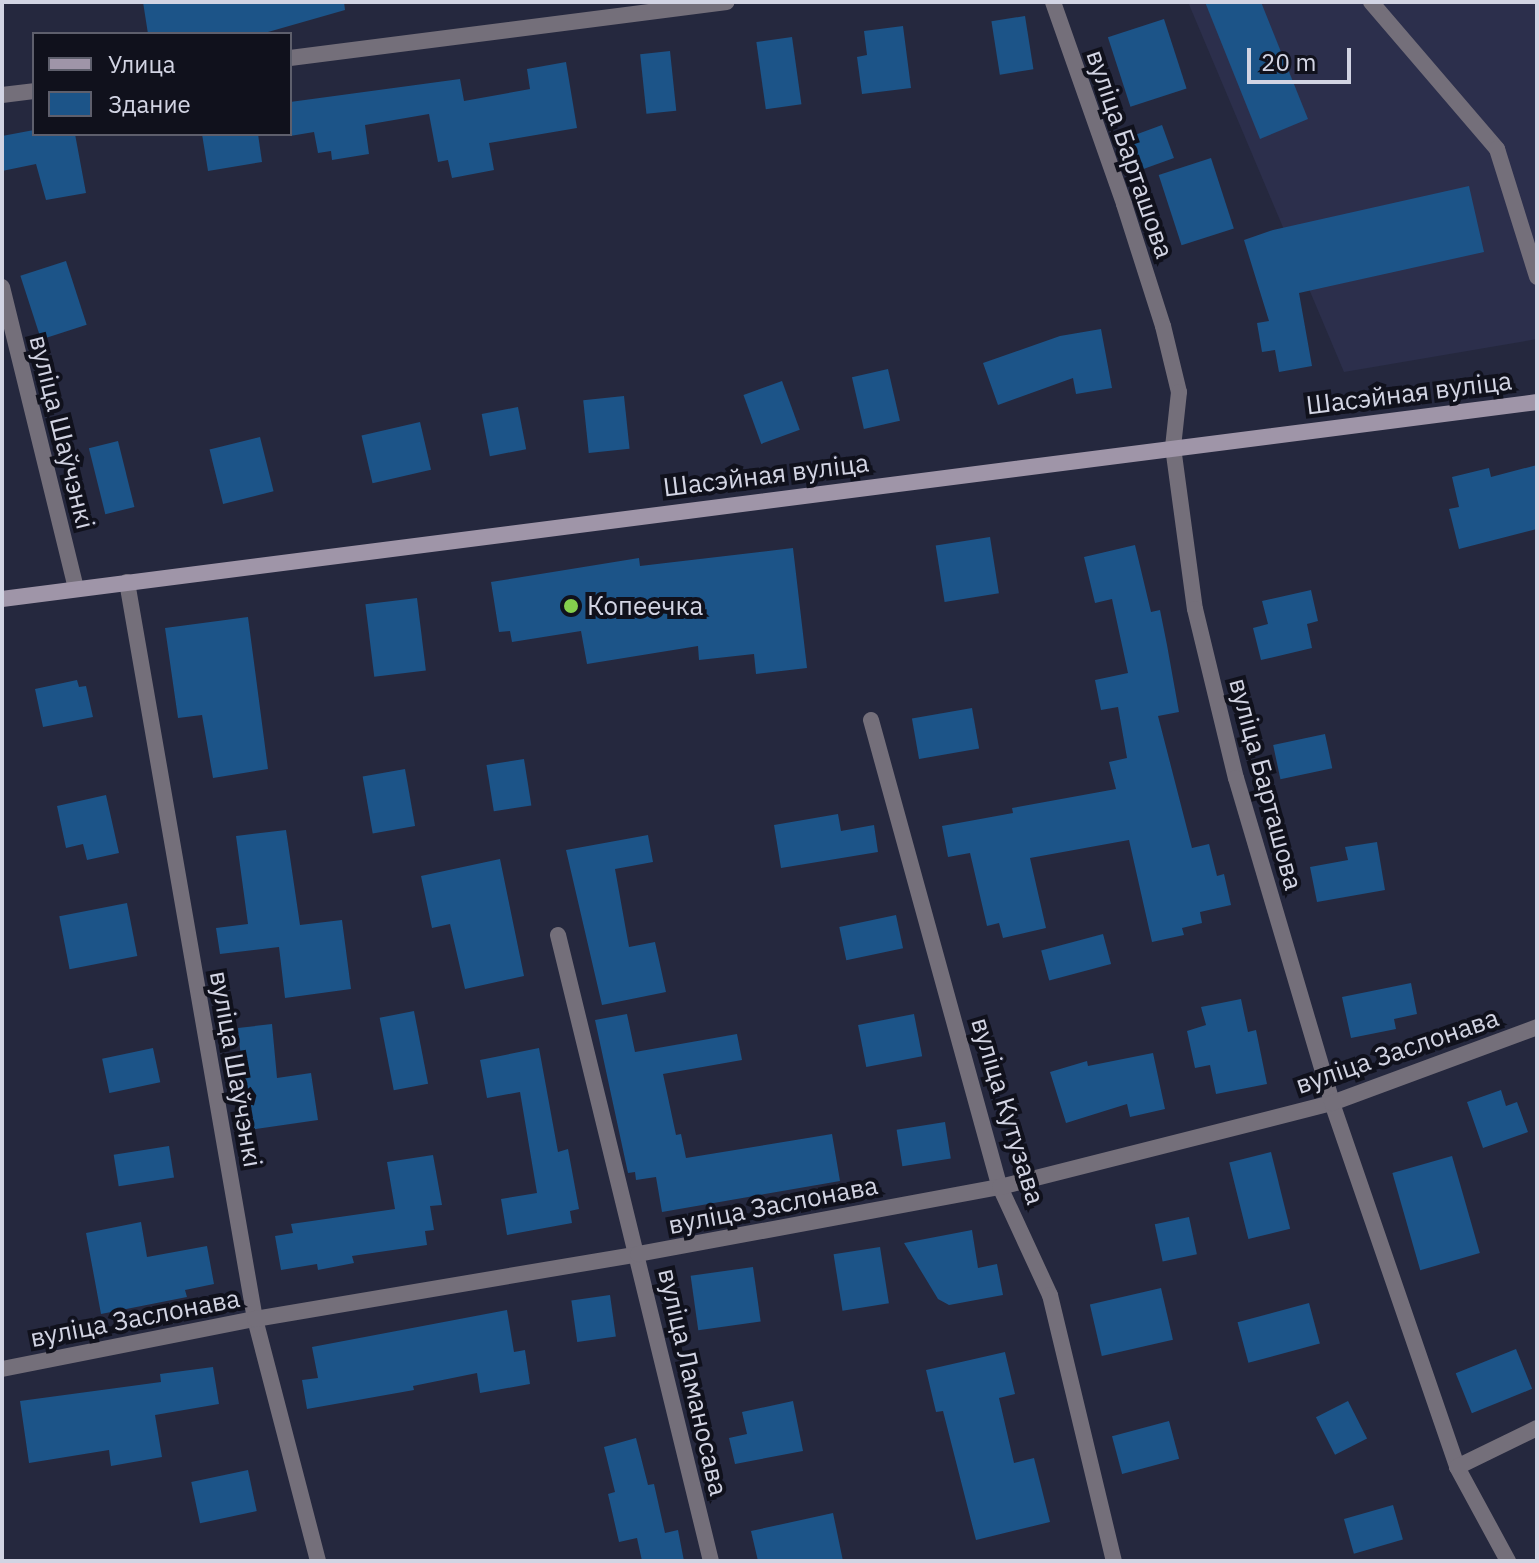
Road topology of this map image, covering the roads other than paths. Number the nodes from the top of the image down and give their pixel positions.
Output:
1 (726, 2) edge
2 (1053, 2) edge
3 (1371, 2) edge
4 (292, 58) edge
5 (32, 91) edge
6 (2, 95) edge
7 (1537, 277) edge
8 (2, 287) edge
9 (1537, 402) edge
10 (1173, 447) junction
11 (127, 582) junction
12 (76, 588) junction
13 (2, 599) edge
14 (871, 720) dead end
15 (558, 935) dead end
16 (1537, 1027) edge
17 (1332, 1103) junction
18 (1000, 1187) junction
19 (638, 1254) junction
20 (255, 1319) junction
21 (2, 1369) edge
22 (1537, 1428) edge
23 (1457, 1467) junction
24 (318, 1561) edge
25 (711, 1561) edge
26 (1114, 1561) edge
27 (1508, 1561) edge

1 - 4 street
2 - 10 street, вуліца Барташова
3 - 7 street
5 - 6 street
8 - 12 street, вуліца Шаўчэнкі
9 - 10 main road, Шасэйная вуліца
10 - 11 main road, Шасэйная вуліца
10 - 17 street, вуліца Барташова
11 - 12 main road, Шасэйная вуліца
11 - 20 street, вуліца Шаўчэнкі
12 - 13 main road, Шасэйная вуліца
14 - 18 street, вуліца Кутузава
15 - 19 street, вуліца Ламаносава
16 - 17 street, вуліца Заслонава
17 - 18 street, вуліца Заслонава
17 - 23 street, вуліца Барташова
18 - 19 street, вуліца Заслонава
18 - 26 street, вуліца Кутузава
19 - 20 street, вуліца Заслонава
19 - 25 street, вуліца Ламаносава
20 - 21 street, вуліца Заслонава
20 - 24 street, вуліца Шаўчэнкі
22 - 23 street
23 - 27 street, вуліца Барташова

